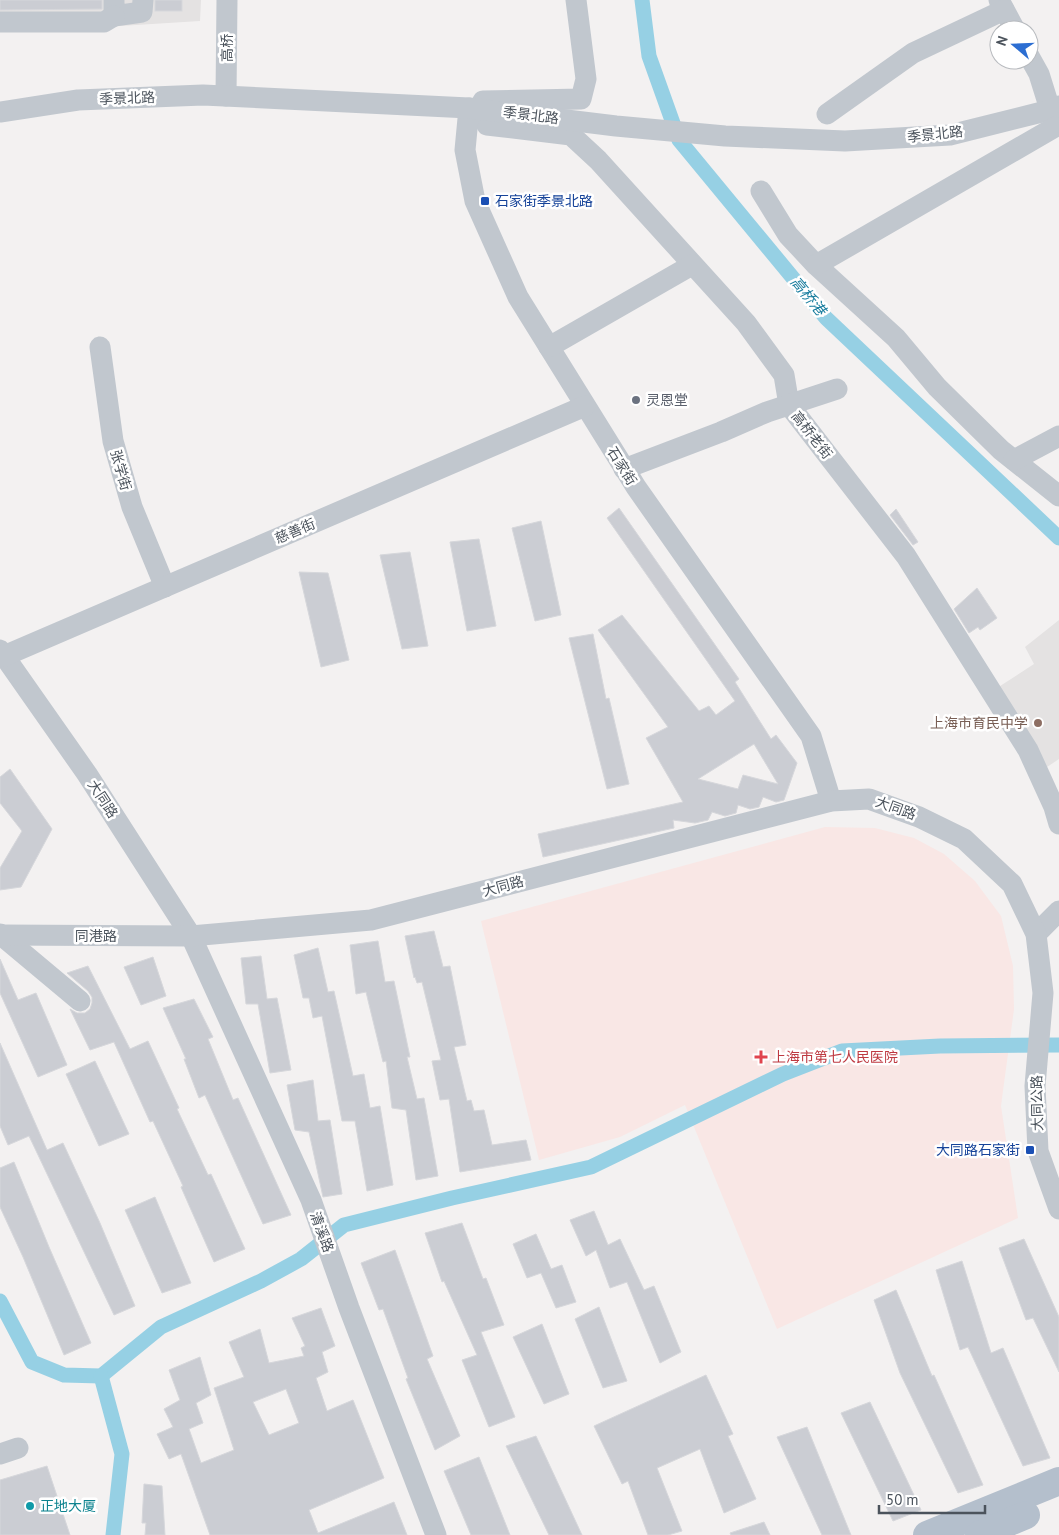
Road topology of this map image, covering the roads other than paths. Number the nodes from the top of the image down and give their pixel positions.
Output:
1 (142, 0) edge
2 (227, 0) edge
3 (576, 0) edge
4 (1002, 5) edge
5 (114, 8) edge
6 (1010, 20) edge
7 (0, 22) edge
8 (1037, 70) edge
9 (226, 96) junction
10 (474, 108) junction
11 (0, 112) edge
12 (827, 114) dead end
13 (1056, 119) edge
14 (760, 191) dead end
15 (692, 265) junction
16 (816, 265) junction
17 (100, 347) dead end
18 (549, 347) junction
19 (837, 389) dead end
20 (789, 404) junction
21 (585, 406) junction
22 (1059, 436) edge
23 (1014, 460) junction
24 (624, 469) junction
25 (1059, 496) edge
26 (164, 586) junction
27 (2, 653) edge
28 (831, 801) junction
29 (1059, 824) edge
30 (1059, 912) edge
31 (1036, 934) junction
32 (0, 935) edge
33 (191, 936) junction
34 (1043, 993) joint
35 (80, 1001) dead end
36 (1059, 1209) edge
37 (1059, 1481) edge
38 (1059, 1500) edge
39 (436, 1535) edge
40 (926, 1535) edge
41 (979, 1535) edge

1 - 5 street
2 - 9 street, 高桥
3 - 10 street
4 - 6 street
4 - 12 street
5 - 7 street
8 - 13 street
9 - 10 street, 季景北路
9 - 11 street, 季景北路
10 - 13 street, 季景北路
10 - 15 street, 高桥老街
10 - 18 street, 石家街
13 - 16 street
14 - 16 street
15 - 18 street
15 - 20 street, 高桥老街
16 - 23 street
17 - 26 street, 张学街
18 - 21 street, 石家街
19 - 20 street
20 - 24 street
20 - 29 street, 高桥老街
21 - 24 street, 石家街
21 - 26 street, 慈善街
22 - 23 street
23 - 25 street
24 - 28 street, 石家街
26 - 27 street, 慈善街
27 - 33 street, 大同路
28 - 31 street, 大同路
28 - 33 street, 大同路
30 - 31 street
31 - 34 street, 大同路
32 - 33 street, 同港路
32 - 35 street
33 - 39 street, 清溪路
34 - 36 street, 大同公路
37 - 40 main road
38 - 41 main road

